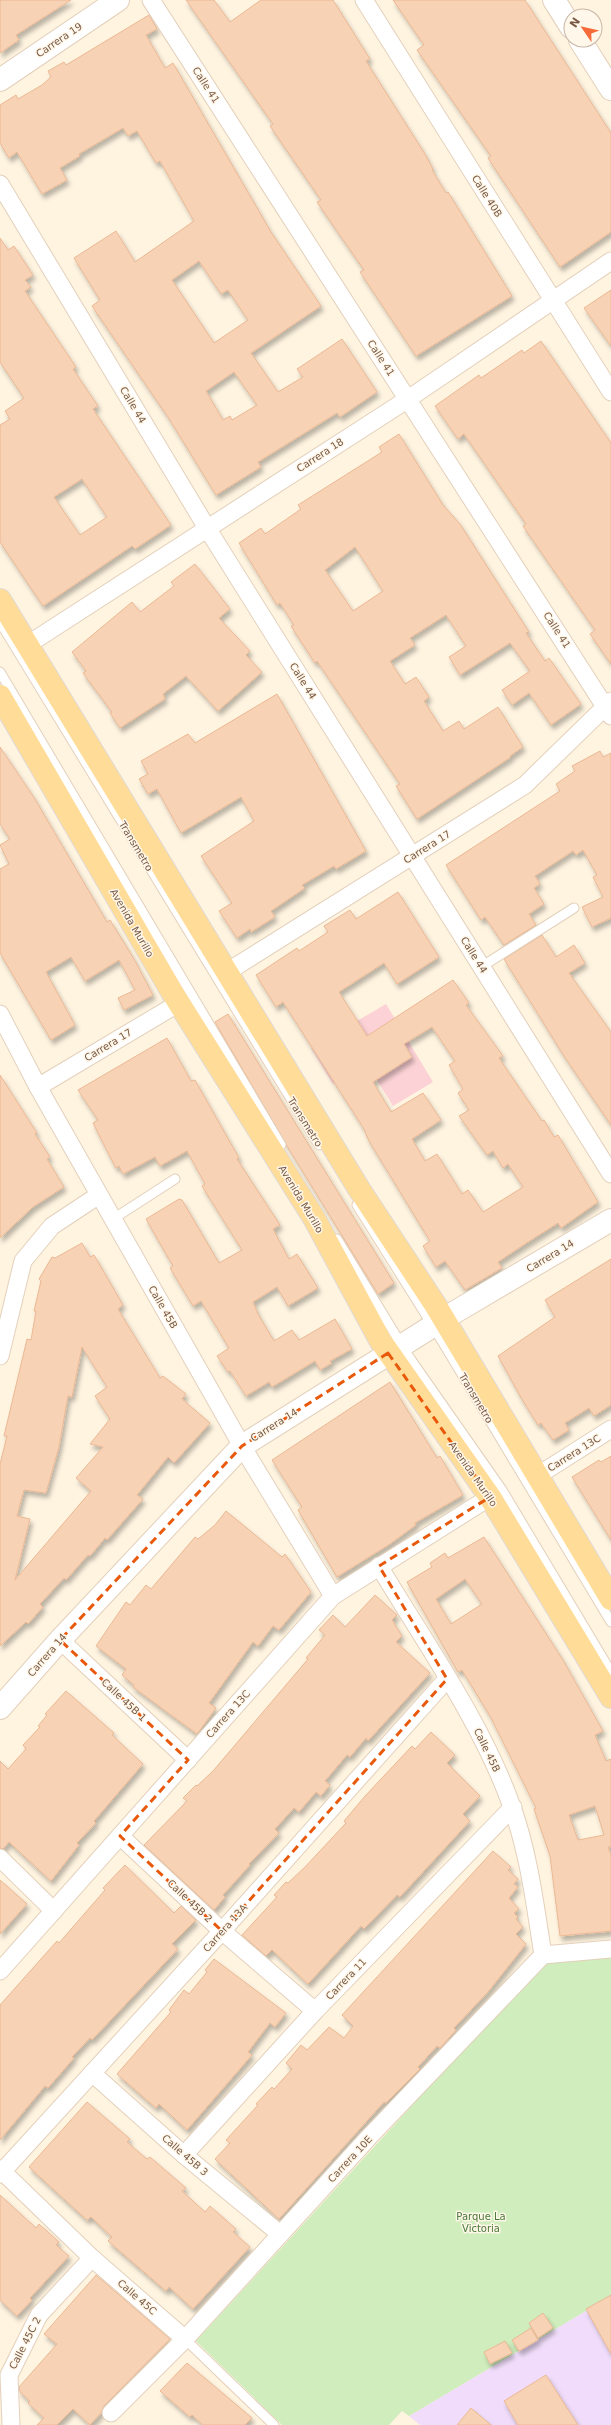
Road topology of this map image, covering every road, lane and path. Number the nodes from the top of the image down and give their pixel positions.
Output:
1 (118, 0) edge
2 (151, 0) edge
3 (364, 0) edge
4 (554, 0) edge
5 (563, 14) edge
6 (585, 48) edge
7 (0, 80) edge
8 (611, 89) edge
9 (0, 184) edge
10 (611, 261) edge
11 (553, 301) junction
12 (611, 392) edge
13 (408, 399) junction
14 (207, 528) junction
15 (0, 600) edge
16 (0, 622) edge
17 (27, 645) junction
18 (0, 672) edge
19 (0, 696) edge
20 (609, 708) edge
21 (413, 856) junction
22 (574, 908) dead end
23 (481, 967) junction
24 (226, 972) junction
25 (179, 1003) junction
26 (0, 1014) edge
27 (38, 1088) junction
28 (324, 1153) dead end
29 (288, 1157) dead end
30 (611, 1174) edge
31 (175, 1179) dead end
32 (304, 1184) dead end
33 (99, 1195) junction
34 (354, 1200) dead end
35 (113, 1219) junction
36 (611, 1220) edge
37 (438, 1323) junction
38 (395, 1349) junction
39 (0, 1356) edge
40 (611, 1429) edge
41 (242, 1446) junction
42 (537, 1476) junction
43 (490, 1497) junction
44 (378, 1566) junction
45 (609, 1591) edge
46 (333, 1596) junction
47 (611, 1622) edge
48 (60, 1640) junction
49 (611, 1672) edge
50 (447, 1679) junction
51 (611, 1697) edge
52 (0, 1708) edge
53 (188, 1760) junction
54 (513, 1807) junction
55 (120, 1836) junction
56 (0, 1858) edge
57 (54, 1911) junction
58 (222, 1931) junction
59 (611, 1949) edge
60 (543, 1955) junction
61 (0, 1971) edge
62 (315, 2011) junction
63 (92, 2073) junction
64 (184, 2155) junction
65 (1, 2171) edge
66 (280, 2234) junction
67 (92, 2258) junction
68 (185, 2339) junction
69 (111, 2413) dead end
70 (11, 2425) edge
71 (274, 2425) edge

1 - 7 street, Carrera 19
2 - 13 street, Calle 41
3 - 11 street, Calle 40B
4 - 5 street
6 - 8 street
9 - 14 street, Calle 44
10 - 11 street, Carrera 18
11 - 12 street, Calle 40B
11 - 13 street, Carrera 18
13 - 14 street, Carrera 18
13 - 20 street, Calle 41
14 - 17 street, Carrera 18
14 - 21 street, Calle 44
15 - 17 main road
16 - 28 lane, Transmetro
17 - 24 main road
18 - 29 lane
19 - 25 main road, Avenida Murillo
20 - 21 street, Carrera 17
21 - 23 street, Calle 44
21 - 24 street, Carrera 17
22 - 23 lane
23 - 30 street, Calle 44
24 - 37 main road
25 - 27 street, Carrera 17
25 - 38 main road, Avenida Murillo
26 - 27 street, Calle 45B
27 - 33 street, Calle 45B
31 - 35 lane
32 - 38 lane
33 - 35 street, Calle 45B
33 - 39 street
34 - 37 lane, Transmetro
35 - 41 street, Calle 45B
36 - 37 street, Carrera 14
37 - 38 street, Carrera 14
37 - 42 main road
37 - 47 lane, Transmetro
38 - 41 street, Carrera 14
38 - 43 main road, Avenida Murillo
38 - 49 lane
40 - 42 street, Carrera 13C
41 - 46 street, Calle 45B
41 - 48 street, Carrera 14
42 - 45 main road
43 - 44 street, Carrera 13C
43 - 51 main road, Avenida Murillo
44 - 46 street, Carrera 13C
44 - 50 street, Calle 45B
46 - 53 street, Carrera 13C
48 - 52 street, Carrera 14
48 - 53 street, Calle 45B 1
50 - 54 street, Calle 45B
50 - 58 street, Carrera 13A
53 - 55 street, Carrera 13C
54 - 60 street, Calle 45B
54 - 62 street, Carrera 11
55 - 57 street, Carrera 13C
55 - 58 street, Calle 45B 2
56 - 57 street
57 - 61 street, Carrera 13C
58 - 62 street, Calle 45B 2
58 - 63 street, Carrera 13A
59 - 60 street
60 - 66 street, Carrera 10E
62 - 64 street, Carrera 11
63 - 64 street, Calle 45B 3
63 - 65 street, Carrera 13A
64 - 66 street, Calle 45B 3
65 - 67 street, Calle 45C
66 - 68 street, Carrera 10E
67 - 68 street, Calle 45C
67 - 70 street, Calle 45C 2
68 - 69 street, Carrera 10E
68 - 71 lane, Calle 45C

